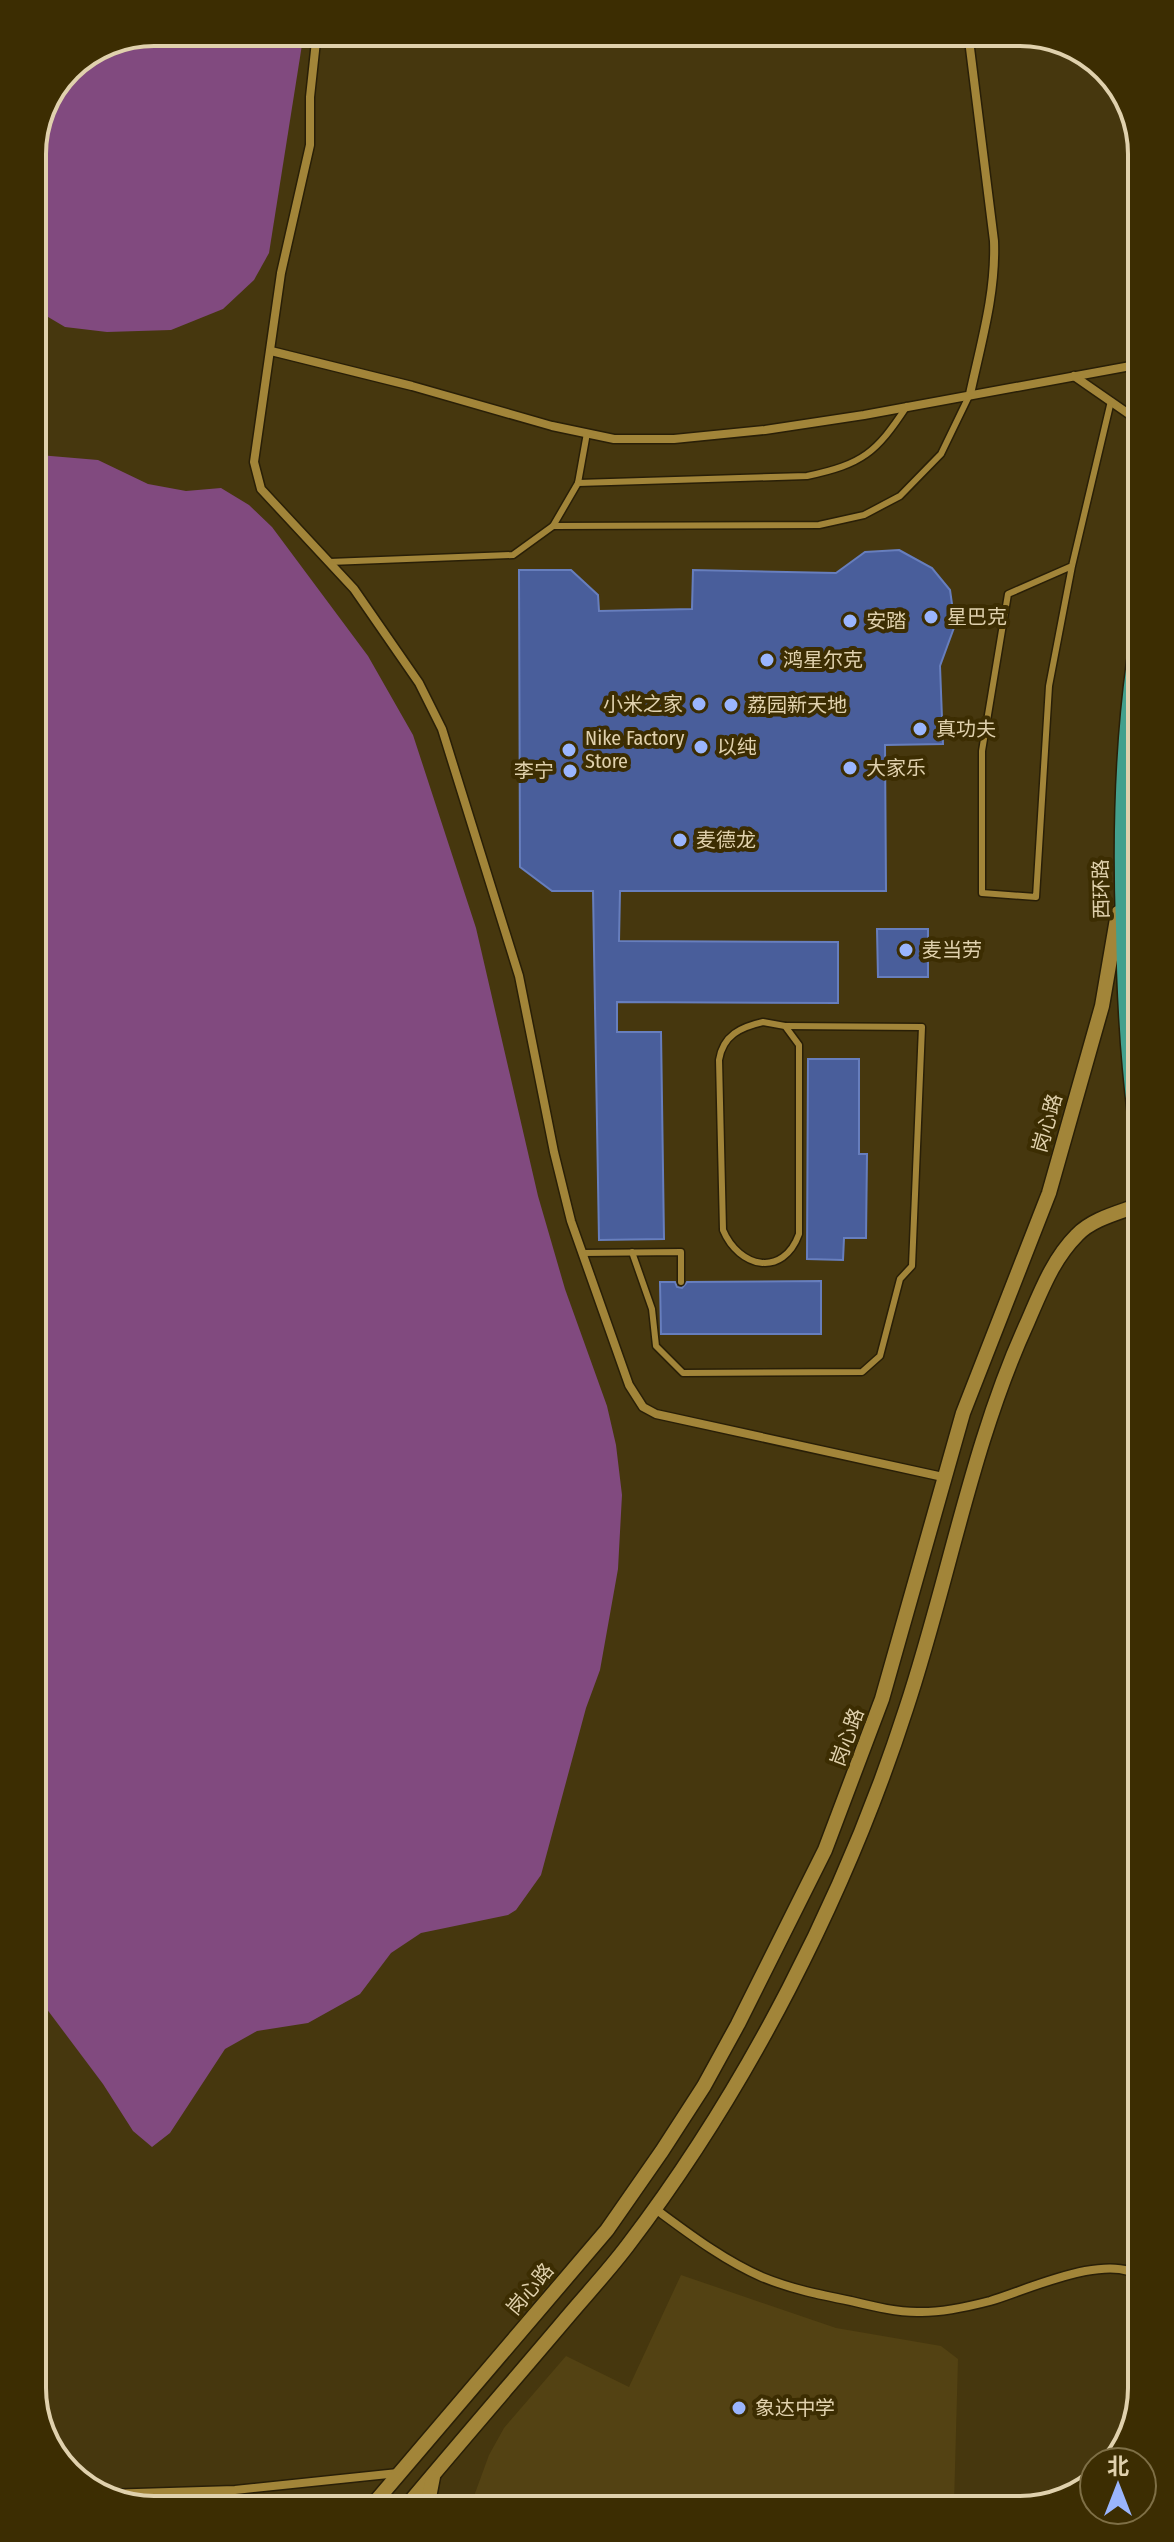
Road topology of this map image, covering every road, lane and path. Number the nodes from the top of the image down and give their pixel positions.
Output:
1 (315, 46) edge
2 (970, 46) edge
3 (271, 351) junction
4 (1128, 366) edge
5 (1074, 376) junction
6 (970, 394) junction
7 (1111, 401) junction
8 (907, 406) junction
9 (1128, 413) edge
10 (587, 433) junction
11 (578, 483) junction
12 (553, 526) junction
13 (329, 562) junction
14 (1072, 566) junction
15 (1128, 756) edge
16 (1124, 865) junction
17 (1128, 972) edge
18 (785, 1026) junction
19 (1128, 1209) edge
20 (632, 1252) junction
21 (582, 1253) junction
22 (681, 1282) dead end
23 (943, 1477) junction
24 (654, 2208) junction
25 (1128, 2271) edge
26 (400, 2473) junction
27 (434, 2474) junction
28 (130, 2493) edge
29 (380, 2496) edge
30 (415, 2496) edge
31 (429, 2496) edge

1 - 3 street
2 - 6 street
3 - 10 street
3 - 13 street
4 - 5 street
5 - 6 street
5 - 7 street
6 - 8 street
6 - 12 lane
7 - 9 street
7 - 14 lane
8 - 10 street
8 - 11 lane
10 - 11 lane
11 - 12 lane
12 - 13 lane
13 - 21 street
14 - 14 lane
15 - 16 main road, 西环路
16 - 17 main road, 西环路
16 - 23 street, 岗心路
18 - 18 lane
18 - 20 lane
19 - 24 street
20 - 21 lane
20 - 22 lane
21 - 23 street
23 - 26 street, 岗心路
24 - 25 street
24 - 27 street
26 - 28 street
26 - 29 street, 岗心路
27 - 30 street
27 - 31 street

